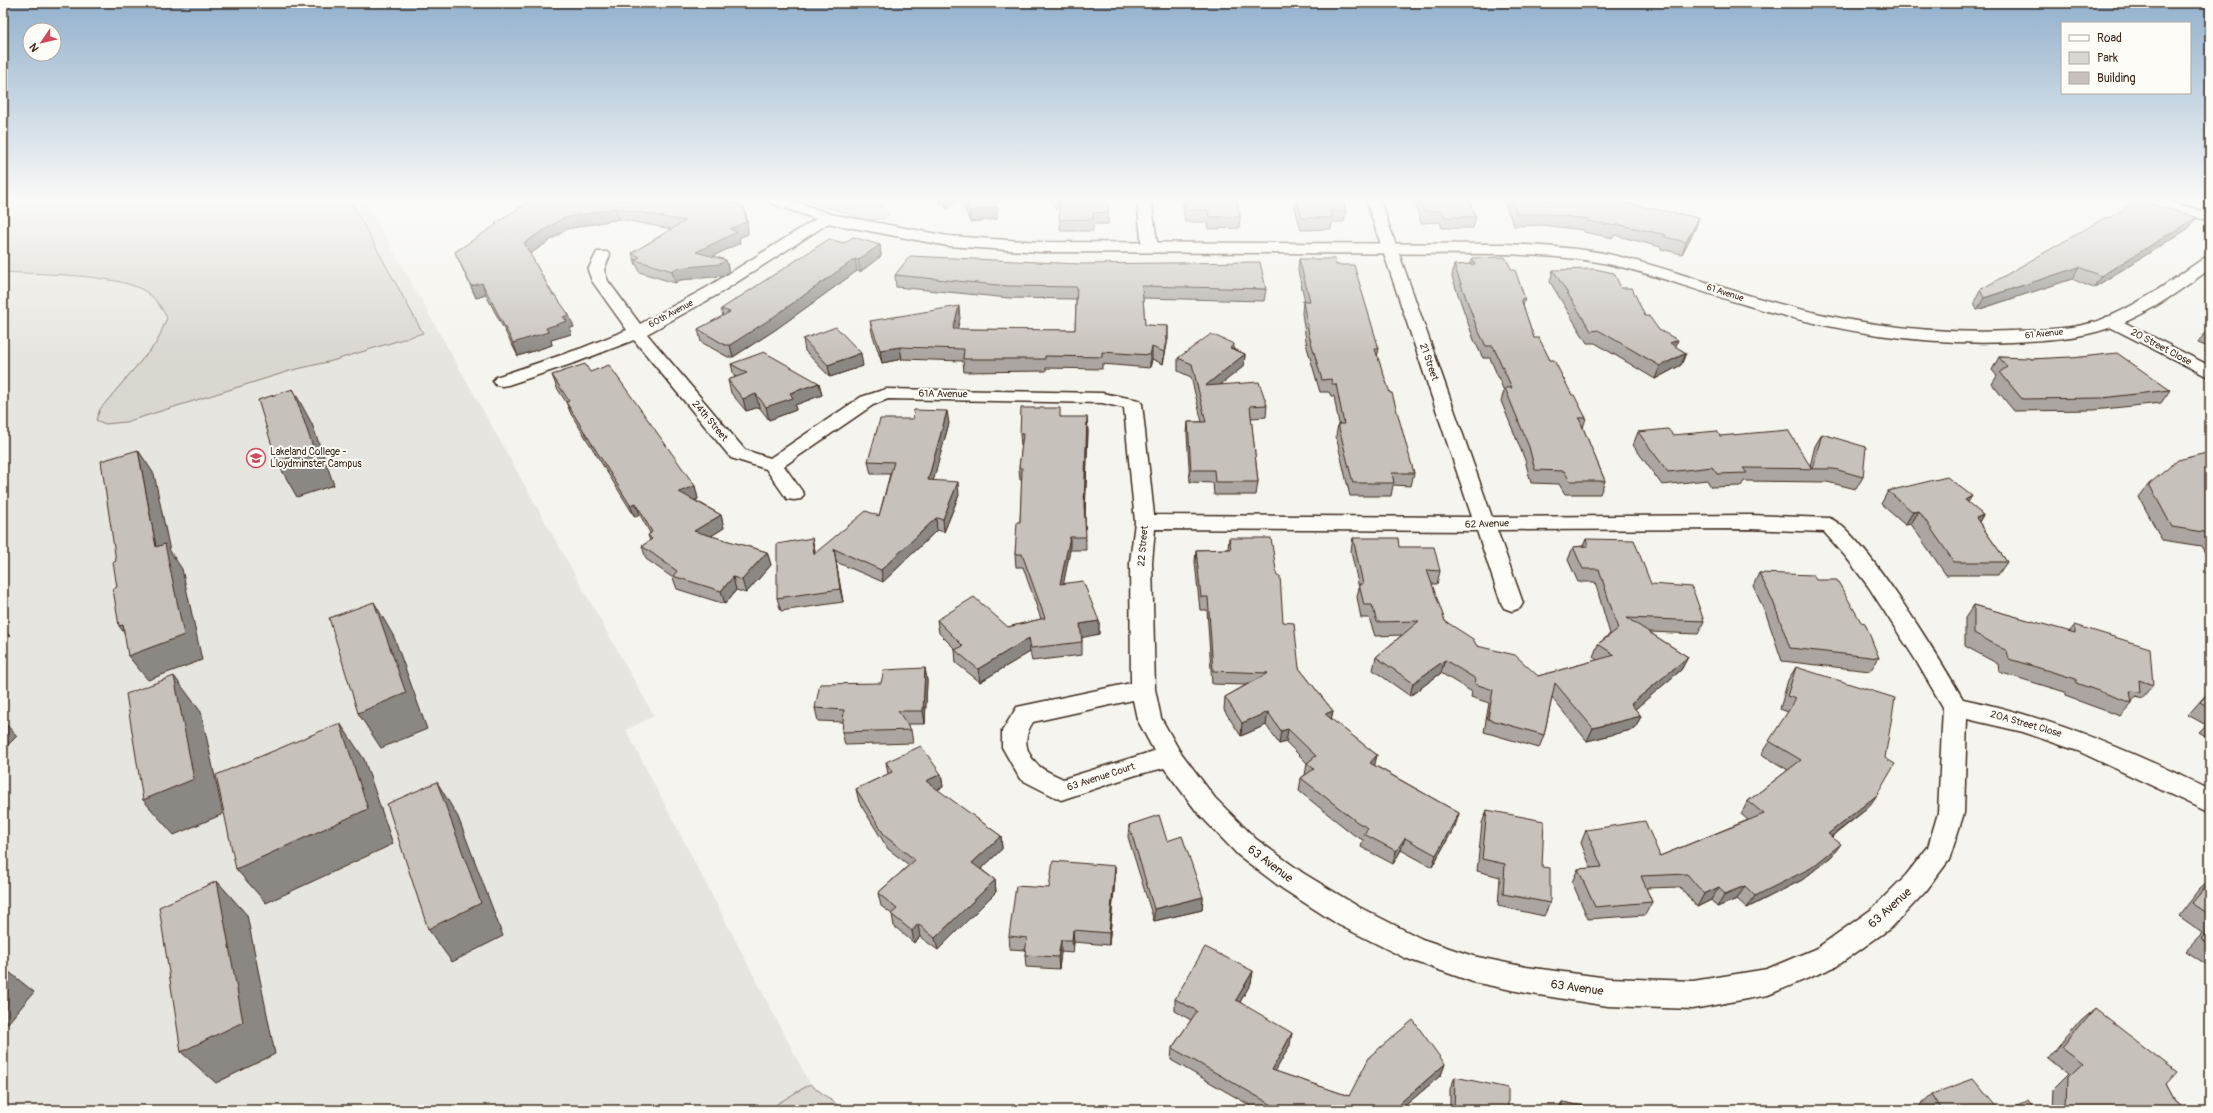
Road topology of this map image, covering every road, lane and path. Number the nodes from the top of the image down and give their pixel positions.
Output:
1 (773, 252) edge
2 (1390, 252) edge
3 (1546, 252) edge
4 (602, 255) dead end
5 (2210, 261) edge
6 (2112, 321) junction
7 (638, 331) junction
8 (2210, 373) edge
9 (502, 381) dead end
10 (1133, 404) joint
11 (773, 465) junction
12 (794, 494) dead end
13 (1145, 522) junction
14 (1485, 524) junction
15 (1512, 603) dead end
16 (1143, 689) junction
17 (1955, 707) junction
18 (1170, 757) junction
19 (2210, 802) edge

1 - 7 street, 60th Avenue
2 - 14 street, 21 Street
3 - 6 street, 61 Avenue
4 - 7 street, 24th Street
5 - 6 street, 61 Avenue
6 - 8 street, 20 Street Close
7 - 9 street, 60th Avenue
7 - 11 street, 24th Street
10 - 11 street, 61A Avenue
10 - 13 street, 22 Street
11 - 12 street
13 - 14 street, 62 Avenue
13 - 16 street, 22 Street
14 - 15 street, 21 Street
14 - 17 street, 62 Avenue
16 - 18 street, 63 Avenue
16 - 18 street, 63 Avenue Court
17 - 18 street, 63 Avenue
17 - 19 street, 20A Street Close

